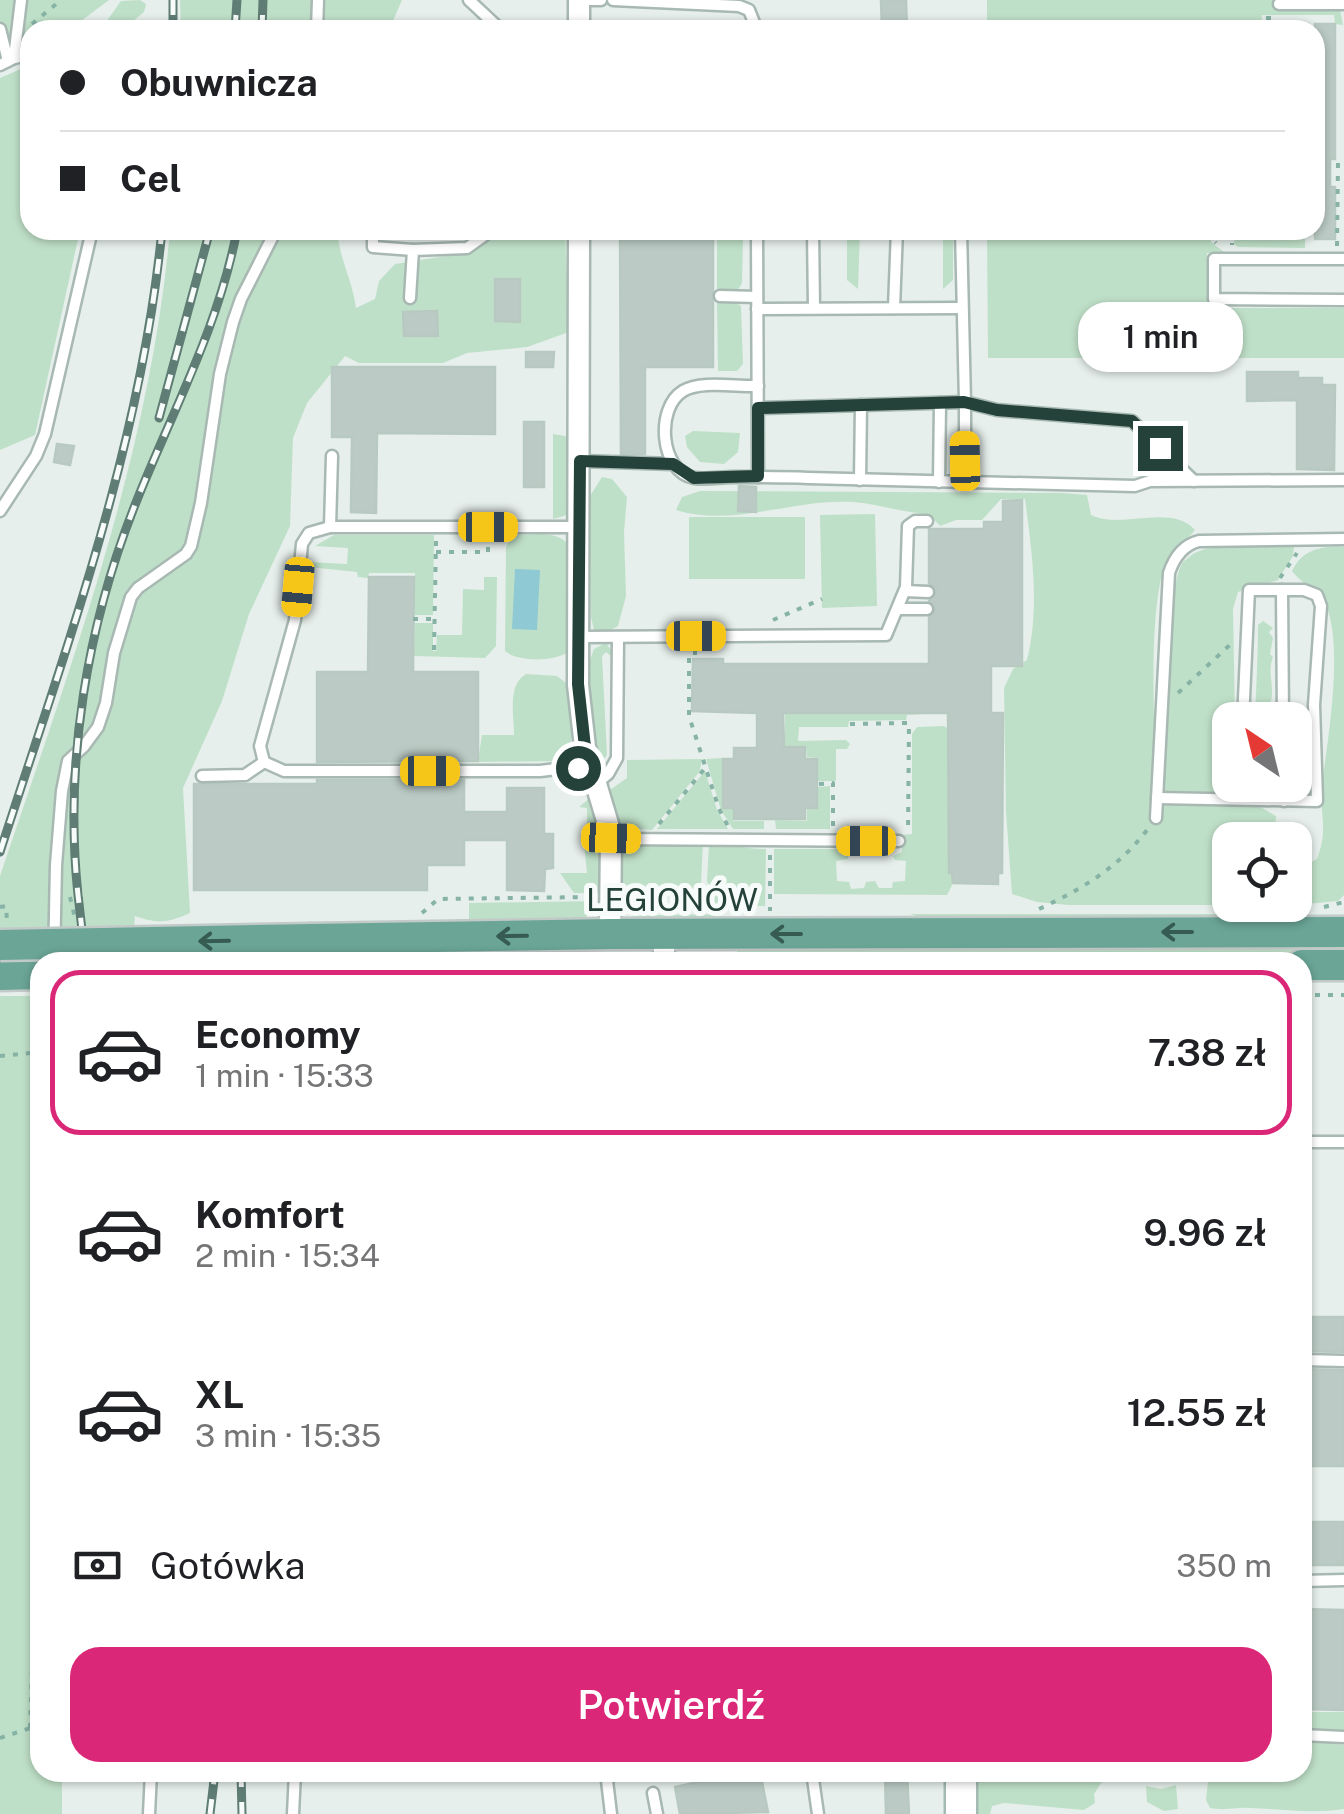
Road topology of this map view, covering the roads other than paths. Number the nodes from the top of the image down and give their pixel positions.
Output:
1 (21, 0) edge
2 (469, 0) edge
3 (579, 0) edge
4 (601, 0) edge
5 (614, 0) edge
6 (1279, 4) dead end
7 (1344, 4) edge
8 (490, 20) edge
9 (754, 20) edge
10 (1, 33) edge
11 (17, 37) junction
12 (7, 61) edge
13 (90, 240) edge
14 (271, 240) edge
15 (373, 240) edge
16 (478, 240) edge
17 (579, 240) edge
18 (757, 240) edge
19 (813, 240) edge
20 (896, 240) edge
21 (961, 240) edge
22 (413, 250) junction
23 (1344, 259) edge
24 (720, 296) dead end
25 (410, 298) dead end
26 (1344, 300) edge
27 (757, 303) junction
28 (814, 308) junction
29 (894, 308) junction
30 (962, 308) junction
31 (758, 386) junction
32 (964, 402) junction
33 (940, 404) junction
34 (861, 405) junction
35 (758, 408) junction
36 (332, 456) dead end
37 (580, 461) junction
38 (673, 464) junction
39 (758, 476) junction
40 (860, 480) junction
41 (1344, 480) edge
42 (1194, 481) junction
43 (940, 482) junction
44 (966, 484) junction
45 (0, 510) edge
46 (928, 521) dead end
47 (580, 526) junction
48 (330, 527) junction
49 (1344, 539) edge
50 (1282, 590) junction
51 (905, 591) junction
52 (928, 592) dead end
53 (898, 609) junction
54 (928, 609) dead end
55 (618, 636) junction
56 (580, 637) junction
57 (1244, 702) edge
58 (1283, 702) edge
59 (264, 762) junction
60 (593, 774) junction
61 (202, 776) dead end
62 (1157, 798) junction
63 (1212, 799) edge
64 (1312, 801) edge
65 (1156, 818) road end
66 (896, 837) road end
67 (611, 838) junction
68 (1344, 932) edge
69 (610, 934) junction
70 (4, 938) edge
71 (664, 948) edge
72 (54, 952) edge
73 (1312, 965) edge
74 (1344, 965) edge
75 (30, 974) edge
76 (0, 975) edge
77 (1312, 1142) edge
78 (1344, 1142) edge
79 (1312, 1360) edge
80 (1344, 1360) edge
81 (1312, 1580) edge
82 (1344, 1580) edge
83 (1312, 1735) edge
84 (1344, 1737) edge
85 (151, 1782) edge
86 (295, 1782) edge
87 (607, 1782) edge
88 (813, 1782) edge
89 (961, 1782) edge
90 (653, 1793) dead end
91 (149, 1814) edge
92 (293, 1814) edge
93 (611, 1814) edge
94 (657, 1814) edge
95 (818, 1814) edge
96 (961, 1814) edge

1 - 11 lane
2 - 8 lane
3 - 4 lane
5 - 9 lane
6 - 7 lane
10 - 11 lane
10 - 12 lane
11 - 12 lane
13 - 45 lane
14 - 72 lane
15 - 22 lane
16 - 22 lane
17 - 37 street
18 - 27 lane
19 - 28 lane
20 - 29 lane
21 - 30 lane
22 - 25 lane
23 - 26 lane
24 - 27 lane
27 - 28 lane
27 - 31 lane
28 - 29 lane
29 - 30 lane
30 - 32 lane
31 - 35 lane
31 - 38 lane
32 - 33 lane
32 - 42 lane
32 - 44 lane
33 - 34 lane
33 - 43 lane
34 - 35 lane
34 - 40 lane
35 - 39 lane
36 - 48 lane
37 - 38 lane
37 - 47 street
38 - 39 lane
39 - 40 lane
40 - 43 lane
41 - 42 lane
42 - 44 lane
43 - 44 lane
46 - 51 lane
47 - 48 lane
47 - 56 street
48 - 59 lane
49 - 62 lane
50 - 57 lane
50 - 58 lane
50 - 64 lane
51 - 52 lane
51 - 53 lane
53 - 54 lane
53 - 55 lane
55 - 56 lane
55 - 60 lane
56 - 60 street
59 - 60 lane
59 - 61 lane
60 - 67 street
62 - 63 lane
62 - 65 lane
66 - 67 lane
67 - 69 street
68 -> 71 main road, LEGIONÓW
69 -> 70 main road, LEGIONÓW, bridge
69 - 71 main road, LEGIONÓW
73 - 74 main road
75 - 76 main road
77 - 78 lane
79 - 80 lane
81 - 82 lane
83 - 84 lane
85 - 91 lane
86 - 92 lane
87 - 93 lane
88 - 95 lane
89 - 96 street
90 - 94 lane

